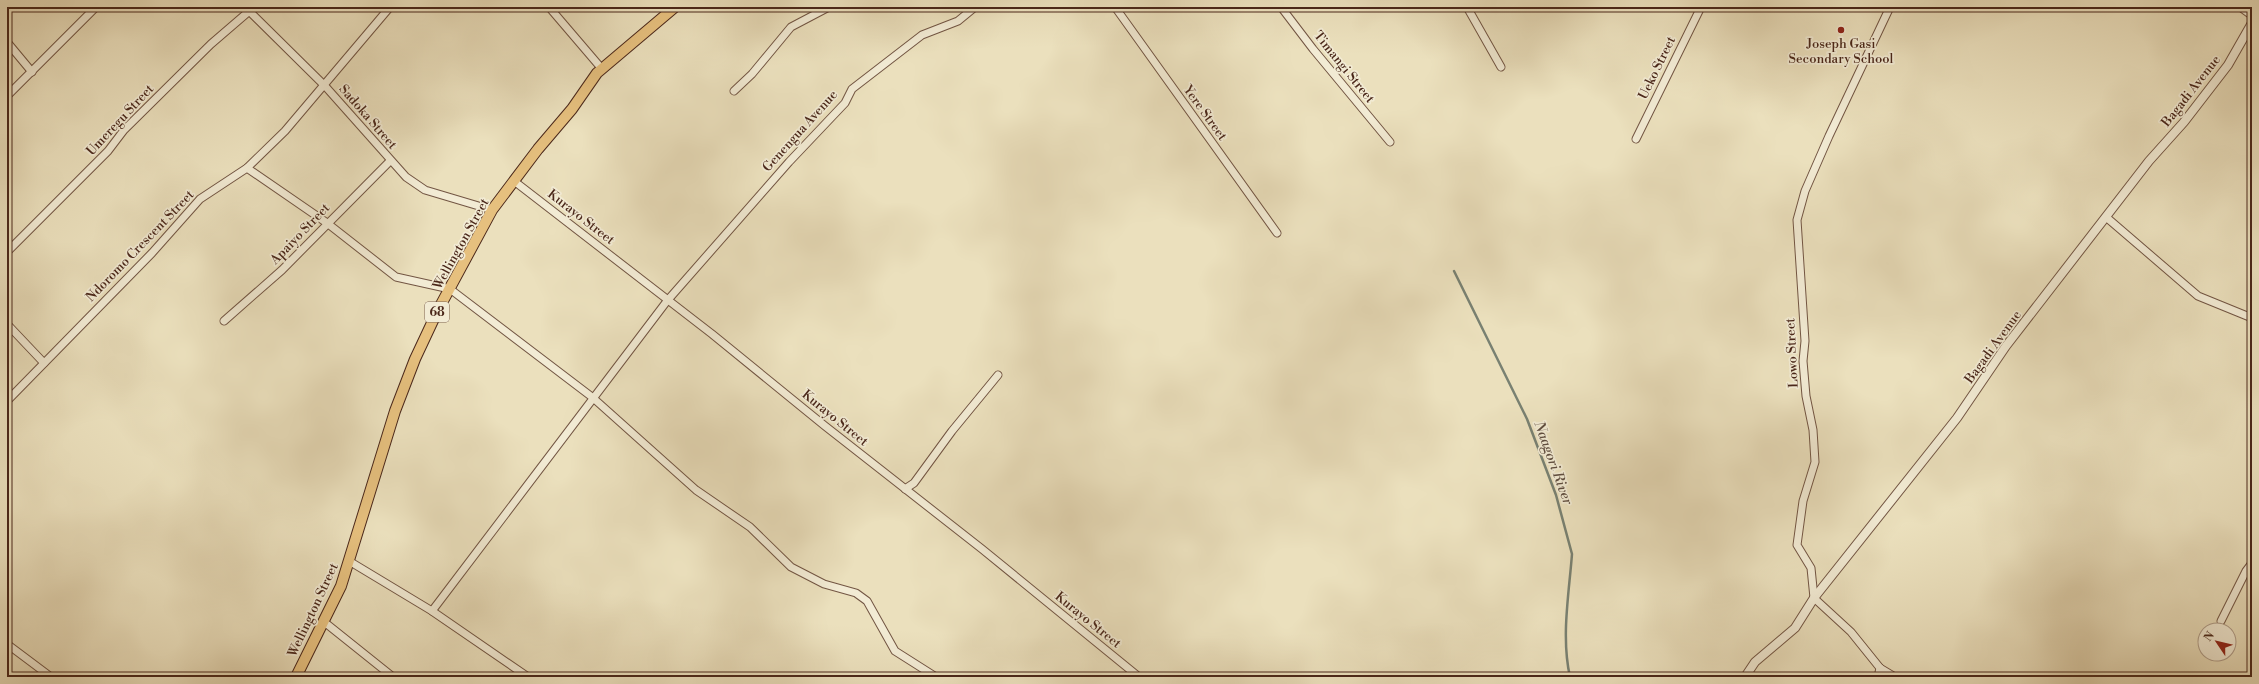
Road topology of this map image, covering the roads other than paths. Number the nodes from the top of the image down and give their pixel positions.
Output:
1 (96, 7) edge
2 (390, 7) edge
3 (549, 7) edge
4 (675, 7) edge
5 (830, 7) edge
6 (974, 7) edge
7 (1115, 7) edge
8 (1281, 7) edge
9 (1467, 7) edge
10 (1701, 7) edge
11 (1890, 7) edge
12 (2241, 7) edge
13 (250, 8) edge
14 (2252, 14) edge
15 (2252, 23) edge
16 (7, 42) edge
17 (1501, 67) dead end
18 (602, 69) junction
19 (32, 72) junction
20 (325, 86) junction
21 (734, 91) dead end
22 (7, 96) edge
23 (1636, 139) dead end
24 (1390, 142) dead end
25 (390, 161) junction
26 (247, 168) junction
27 (514, 181) junction
28 (492, 210) junction
29 (2106, 217) junction
30 (327, 223) junction
31 (1277, 232) dead end
32 (7, 252) edge
33 (450, 289) junction
34 (667, 301) junction
35 (2252, 318) edge
36 (224, 321) dead end
37 (7, 324) edge
38 (44, 362) junction
39 (998, 375) dead end
40 (592, 397) junction
41 (7, 401) edge
42 (905, 489) junction
43 (349, 561) junction
44 (2252, 563) edge
45 (1814, 598) junction
46 (432, 611) junction
47 (323, 620) junction
48 (2221, 621) dead end
49 (7, 644) edge
50 (1880, 668) junction
51 (1135, 676) edge
52 (51, 677) edge
53 (296, 677) edge
54 (393, 677) edge
55 (528, 677) edge
56 (936, 677) edge
57 (1745, 677) edge
58 (1878, 677) edge
59 (1895, 677) edge

1 - 19 street
2 - 20 street, Ndoromo Crescent Street
3 - 18 street
4 - 18 main road, Wellington Street / 68
5 - 21 street
6 - 34 street, Genengua Avenue
7 - 31 street, Yere Street
8 - 24 street, Timangi Street
9 - 17 street
10 - 23 street, Ueko Street
11 - 45 street, Lowo Street
12 - 14 street
13 - 20 street, Sadoka Street
13 - 32 street, Umeregu Street
15 - 29 street, Bagadi Avenue
16 - 19 street
18 - 27 main road, Wellington Street / 68
19 - 22 street
20 - 25 street, Sadoka Street
20 - 26 street, Ndoromo Crescent Street
25 - 28 street, Sadoka Street
25 - 30 street, Apaiyo Street
26 - 30 street
26 - 38 street, Ndoromo Crescent Street
27 - 28 main road, Wellington Street / 68
27 - 34 street, Kurayo Street
28 - 33 main road, Wellington Street / 68
29 - 35 street
29 - 45 street, Bagadi Avenue
30 - 33 street
30 - 36 street, Apaiyo Street
33 - 40 street
33 - 43 main road, Wellington Street / 68
34 - 40 street, Genengua Avenue
34 - 42 street, Kurayo Street
37 - 38 street
38 - 41 street, Ndoromo Crescent Street
39 - 42 street
40 - 46 street, Genengua Avenue
40 - 56 street
42 - 51 street, Kurayo Street
43 - 46 street
43 - 47 main road, Wellington Street / 68
44 - 48 street
45 - 50 street
45 - 57 street, Bagadi Avenue
46 - 55 street
47 - 53 main road, Wellington Street / 68
47 - 54 street
49 - 52 street
50 - 58 street
50 - 59 street

